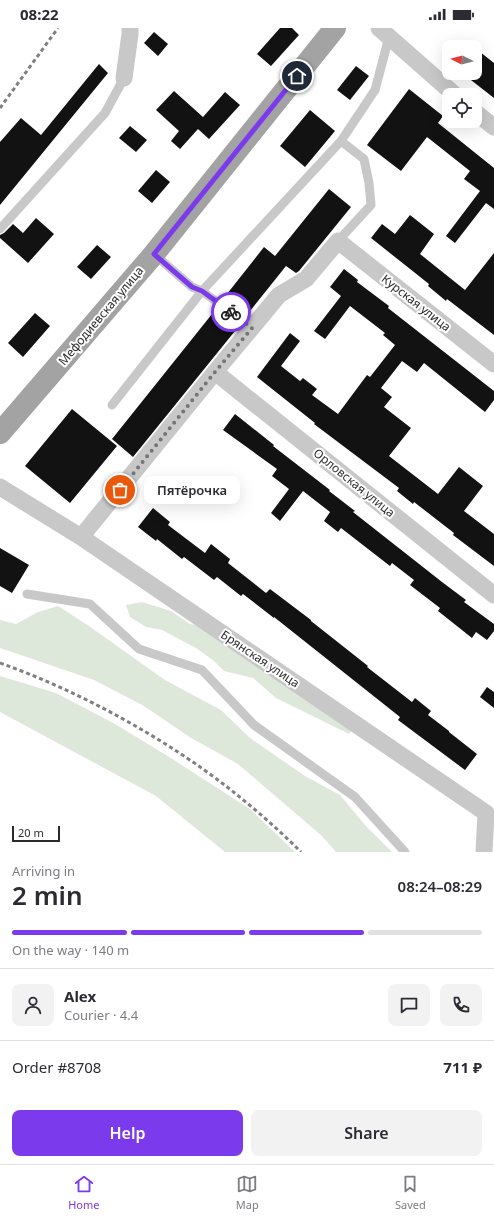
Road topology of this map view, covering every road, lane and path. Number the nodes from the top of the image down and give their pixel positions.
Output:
1 (130, 28) edge
2 (335, 28) edge
3 (384, 33) edge
4 (124, 78) joint
5 (447, 88) edge
6 (482, 118) edge
7 (494, 127) edge
8 (341, 141) junction
9 (0, 229) edge
10 (338, 241) junction
11 (154, 254) junction
12 (202, 291) junction
13 (252, 328) junction
14 (494, 364) edge
15 (215, 372) junction
16 (112, 405) dead end
17 (0, 433) edge
18 (0, 487) edge
19 (82, 537) junction
20 (26, 594) dead end
21 (494, 595) edge
22 (491, 811) edge
23 (406, 852) edge
24 (484, 852) edge

1 - 4 street
2 - 11 main road, Мефодиевская улица
3 - 5 street
3 - 8 lane
4 - 9 lane
6 - 7 street
8 - 10 lane
8 - 12 lane
10 - 13 street
10 - 14 street, Курская улица
11 - 12 lane
11 - 17 main road, Мефодиевская улица
12 - 13 lane
12 - 16 lane
13 - 15 street
15 - 19 street
15 - 21 street, Орловская улица
18 - 19 street, Брянская улица
19 - 22 street, Брянская улица
20 - 23 lane
22 - 24 street, Брянская улица

